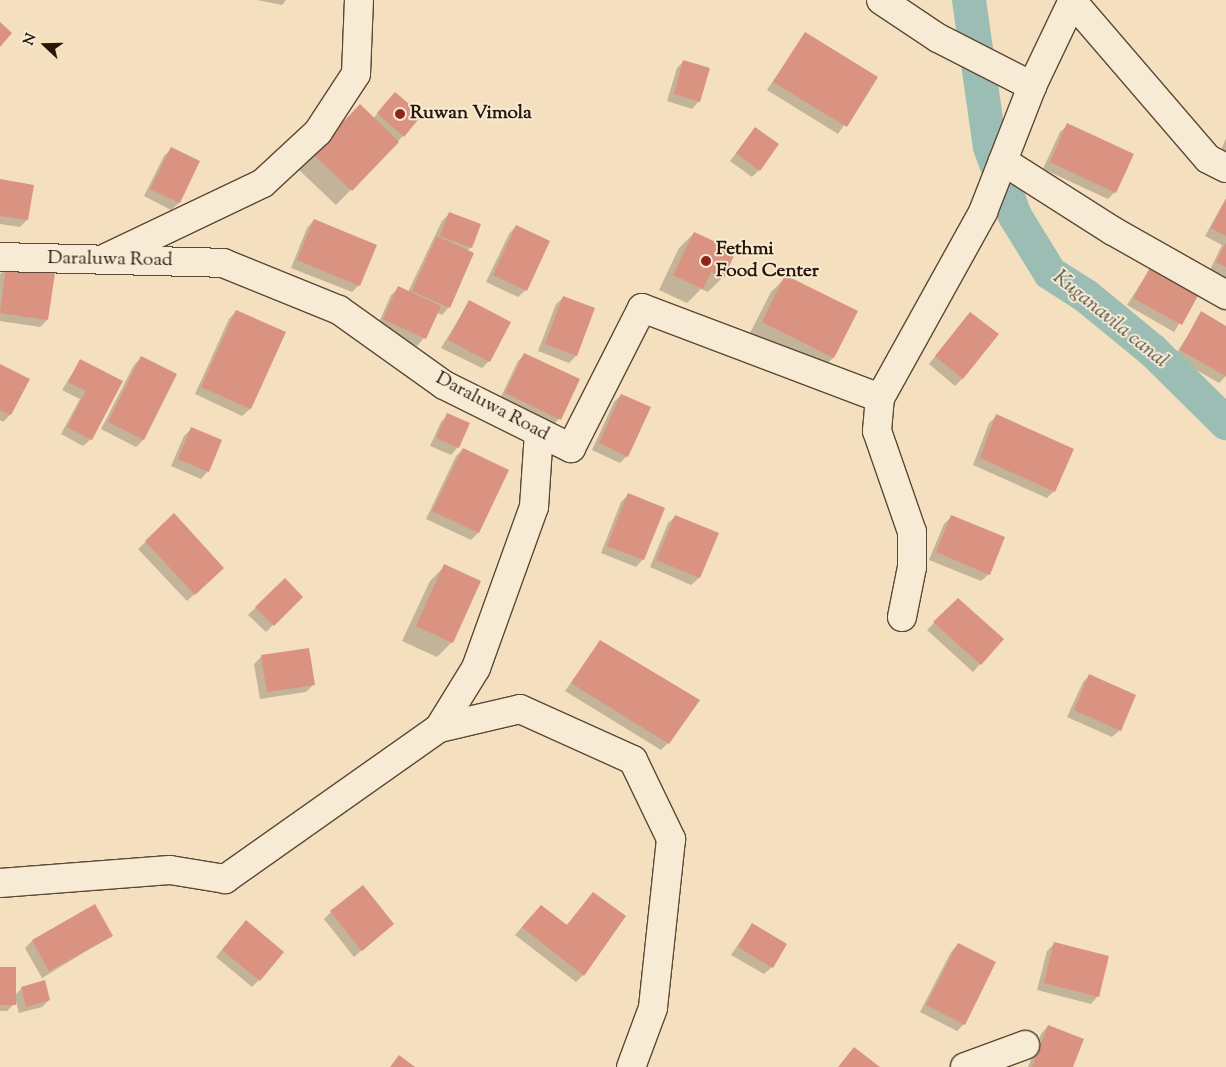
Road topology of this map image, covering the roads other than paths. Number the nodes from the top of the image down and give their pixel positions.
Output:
1 (360, 0) edge
2 (881, 0) edge
3 (1072, 1) edge
4 (1032, 86) junction
5 (1003, 161) junction
6 (1226, 168) edge
7 (0, 257) edge
8 (100, 261) junction
9 (1226, 295) edge
10 (880, 398) junction
11 (539, 432) junction
12 (902, 617) dead end
13 (439, 728) junction
14 (0, 883) edge
15 (1025, 1045) dead end
16 (631, 1067) edge
17 (965, 1067) edge

1 - 8 street
2 - 4 street
3 - 4 street
3 - 6 street
4 - 5 street
5 - 9 street
5 - 10 street
7 - 8 street, Daraluwa Road
8 - 11 street, Daraluwa Road
10 - 11 street, Daraluwa Road
10 - 12 street
11 - 13 street
13 - 14 street
13 - 16 street
15 - 17 street

